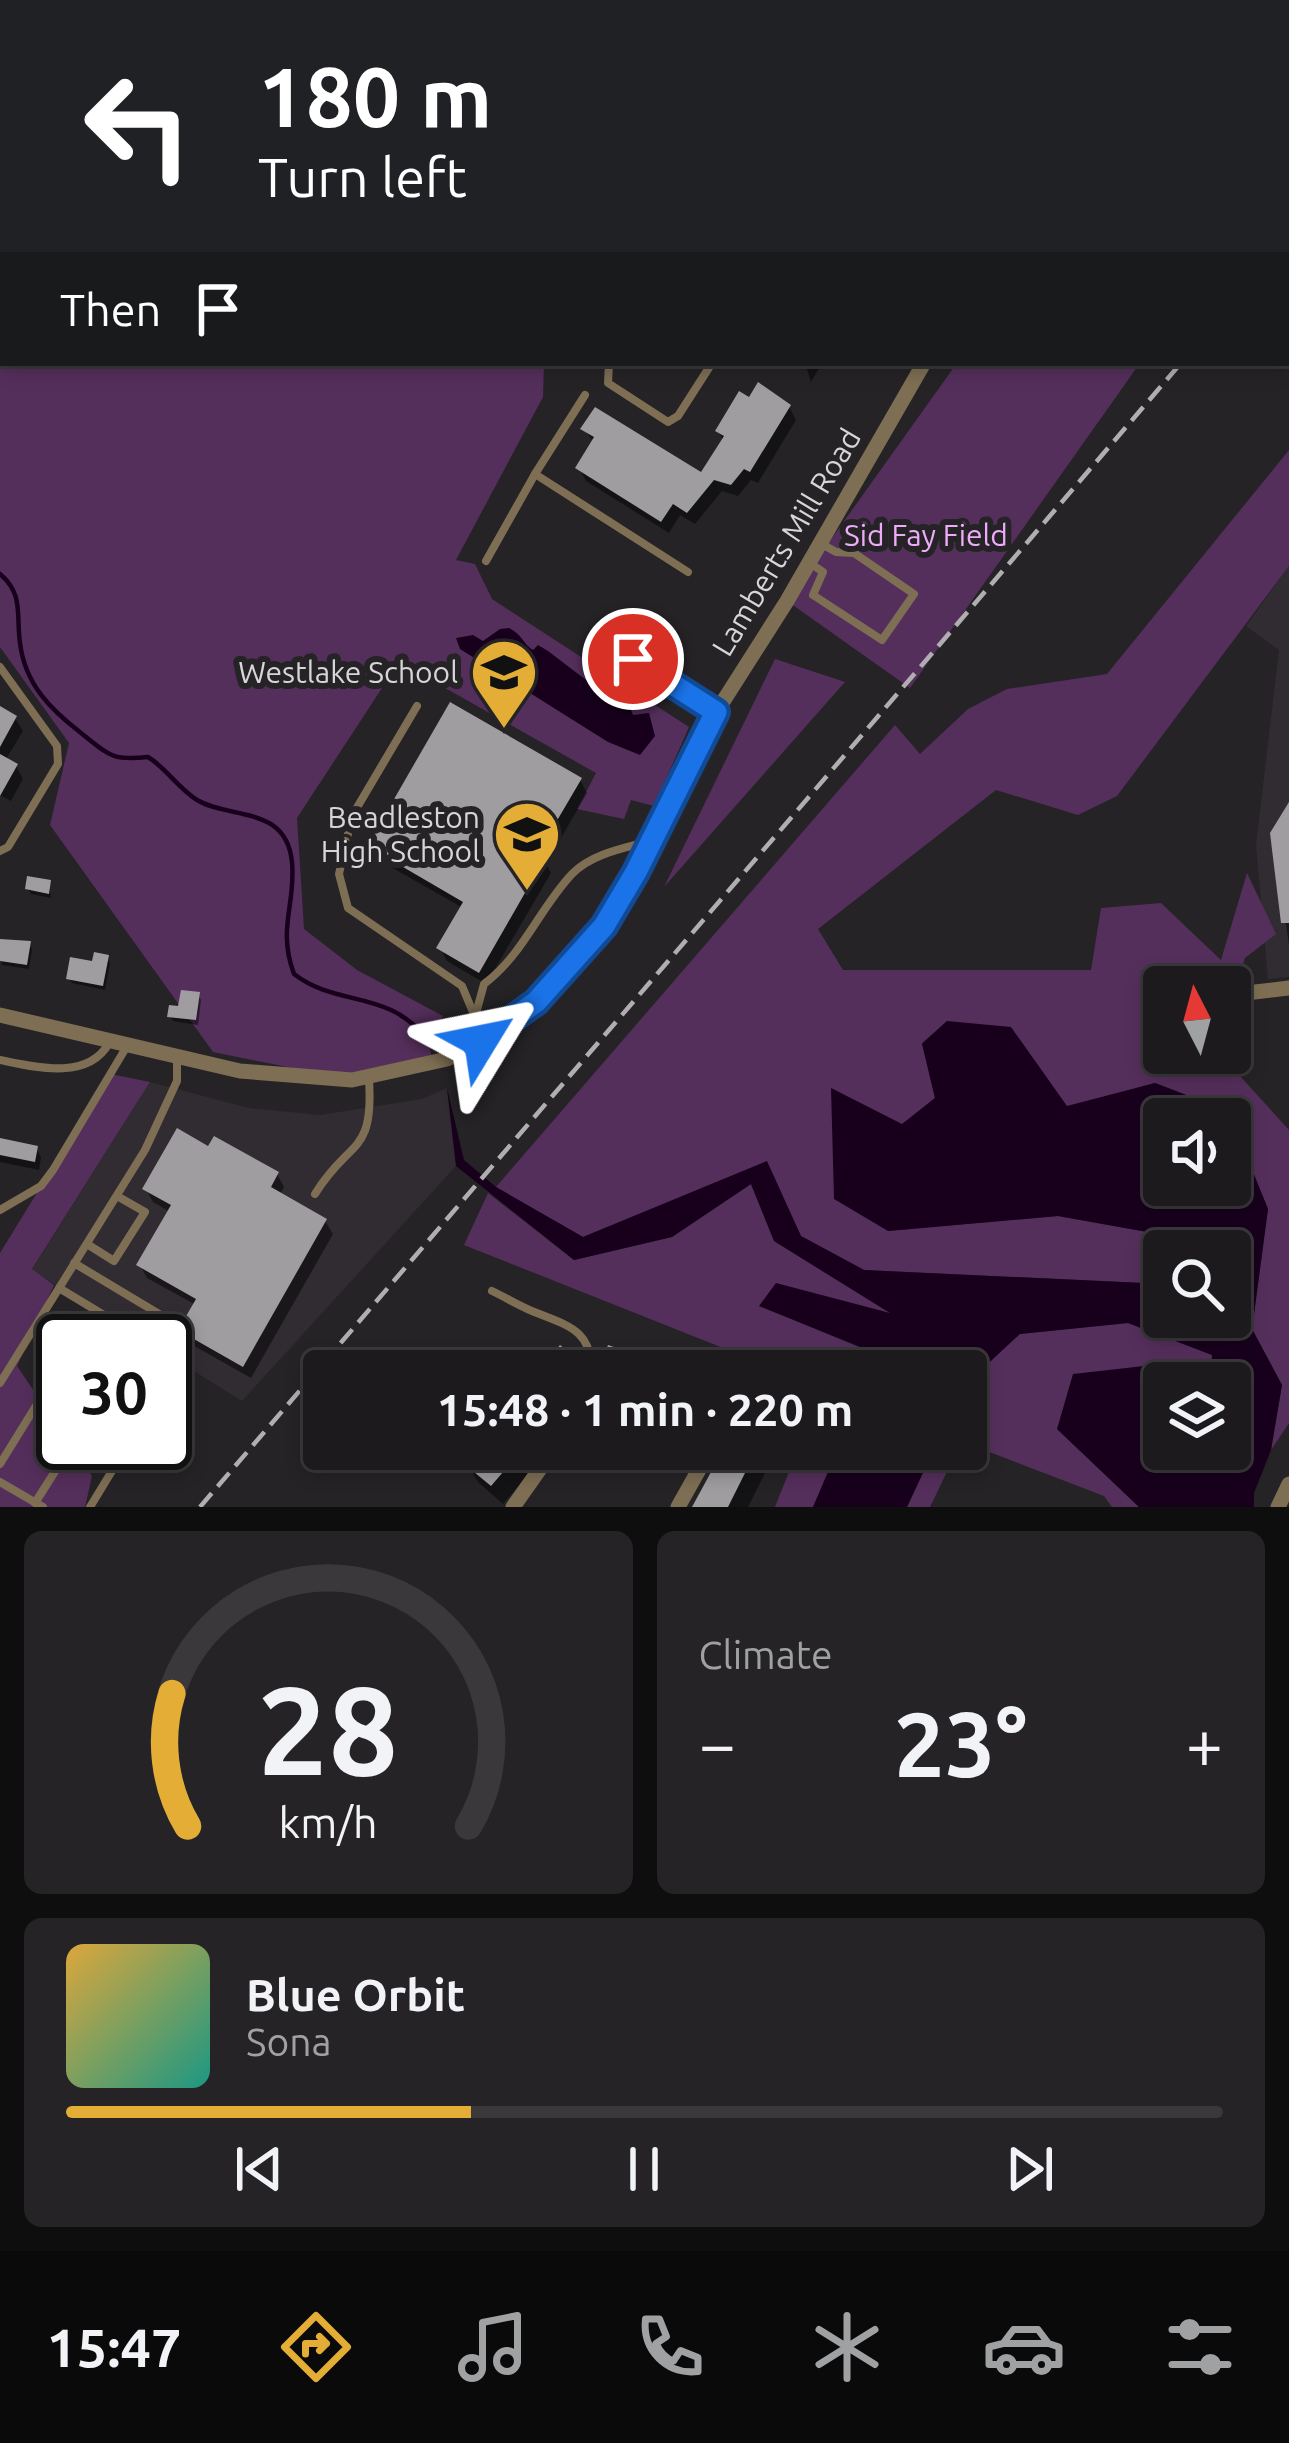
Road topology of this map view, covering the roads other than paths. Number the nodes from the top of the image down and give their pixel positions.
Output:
1 (609, 366) edge
2 (710, 366) edge
3 (921, 366) edge
4 (585, 395) dead end
5 (535, 474) junction
6 (820, 543) junction
7 (486, 561) dead end
8 (809, 563) junction
9 (688, 572) dead end
10 (633, 659) dead end
11 (0, 667) edge
12 (417, 706) dead end
13 (716, 712) junction
14 (651, 841) junction
15 (0, 851) edge
16 (1289, 988) edge
17 (1251, 992) edge
18 (0, 1015) edge
19 (476, 1018) junction
20 (481, 1041) junction
21 (109, 1042) junction
22 (127, 1046) junction
23 (177, 1058) junction
24 (0, 1060) edge
25 (369, 1078) junction
26 (315, 1194) dead end
27 (117, 1196) junction
28 (0, 1210) edge
29 (87, 1244) junction
30 (74, 1263) junction
31 (59, 1288) junction
32 (492, 1292) dead end
33 (95, 1310) junction
34 (93, 1314) edge
35 (101, 1314) edge
36 (159, 1314) dead end
37 (590, 1350) edge
38 (0, 1383) edge
39 (36, 1406) edge
40 (0, 1464) edge
41 (58, 1470) edge
42 (113, 1470) edge
43 (539, 1470) edge
44 (699, 1470) edge
45 (0, 1481) edge
46 (1289, 1484) edge
47 (39, 1505) edge
48 (1279, 1505) edge
49 (90, 1507) edge
50 (513, 1507) edge
51 (678, 1507) edge

1 - 2 lane
3 - 6 street, Lamberts Mill Road
4 - 5 lane
5 - 7 lane
5 - 9 lane
6 - 8 street, Lamberts Mill Road
6 - 8 lane
8 - 13 street, Lamberts Mill Road
10 - 13 lane
11 - 15 lane
12 - 19 lane
13 - 14 street, Lamberts Mill Road
14 - 19 lane
14 - 20 street, Lamberts Mill Road
16 - 17 street
18 - 21 street, Lamberts Mill Road
19 - 20 lane
20 - 25 street, Lamberts Mill Road
21 - 22 street, Lamberts Mill Road
21 - 24 lane
22 - 23 street, Lamberts Mill Road
22 - 28 lane
23 - 25 street, Lamberts Mill Road
23 - 27 lane
25 - 26 lane
27 - 29 lane
27 - 29 lane
29 - 30 lane
30 - 31 lane
30 - 36 lane
31 - 33 lane
31 - 38 lane
32 - 37 lane
33 - 34 lane
33 - 35 lane
39 - 40 lane
41 - 47 lane
42 - 49 lane
43 - 50 street
44 - 51 street
45 - 47 lane
46 - 48 street

